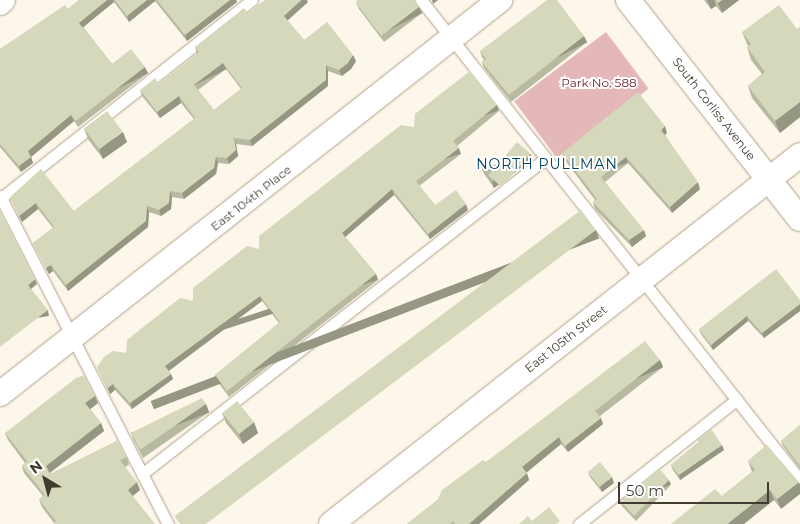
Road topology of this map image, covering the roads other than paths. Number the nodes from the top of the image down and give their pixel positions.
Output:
1 (3, 0) edge
2 (252, 0) edge
3 (421, 0) edge
4 (500, 0) edge
5 (628, 0) edge
6 (0, 3) edge
7 (452, 39) junction
8 (800, 155) edge
9 (546, 158) junction
10 (769, 179) junction
11 (1, 197) edge
12 (800, 219) edge
13 (642, 279) junction
14 (73, 339) junction
15 (0, 394) edge
16 (737, 400) junction
17 (142, 474) junction
18 (800, 480) edge
19 (168, 524) edge
20 (331, 524) edge
21 (579, 524) edge

1 - 6 street
2 - 11 lane
3 - 7 lane
4 - 7 street, East 104th Place
5 - 10 street, South Corliss Avenue
7 - 9 lane
7 - 14 street, East 104th Place
8 - 10 street, East 105th Street
9 - 13 lane
9 - 17 lane
10 - 12 street, South Corliss Avenue
10 - 13 street, East 105th Street
11 - 14 lane
13 - 16 lane
13 - 20 street, East 105th Street
14 - 15 street, East 104th Place
14 - 17 lane
16 - 18 lane
16 - 21 lane
17 - 19 lane

